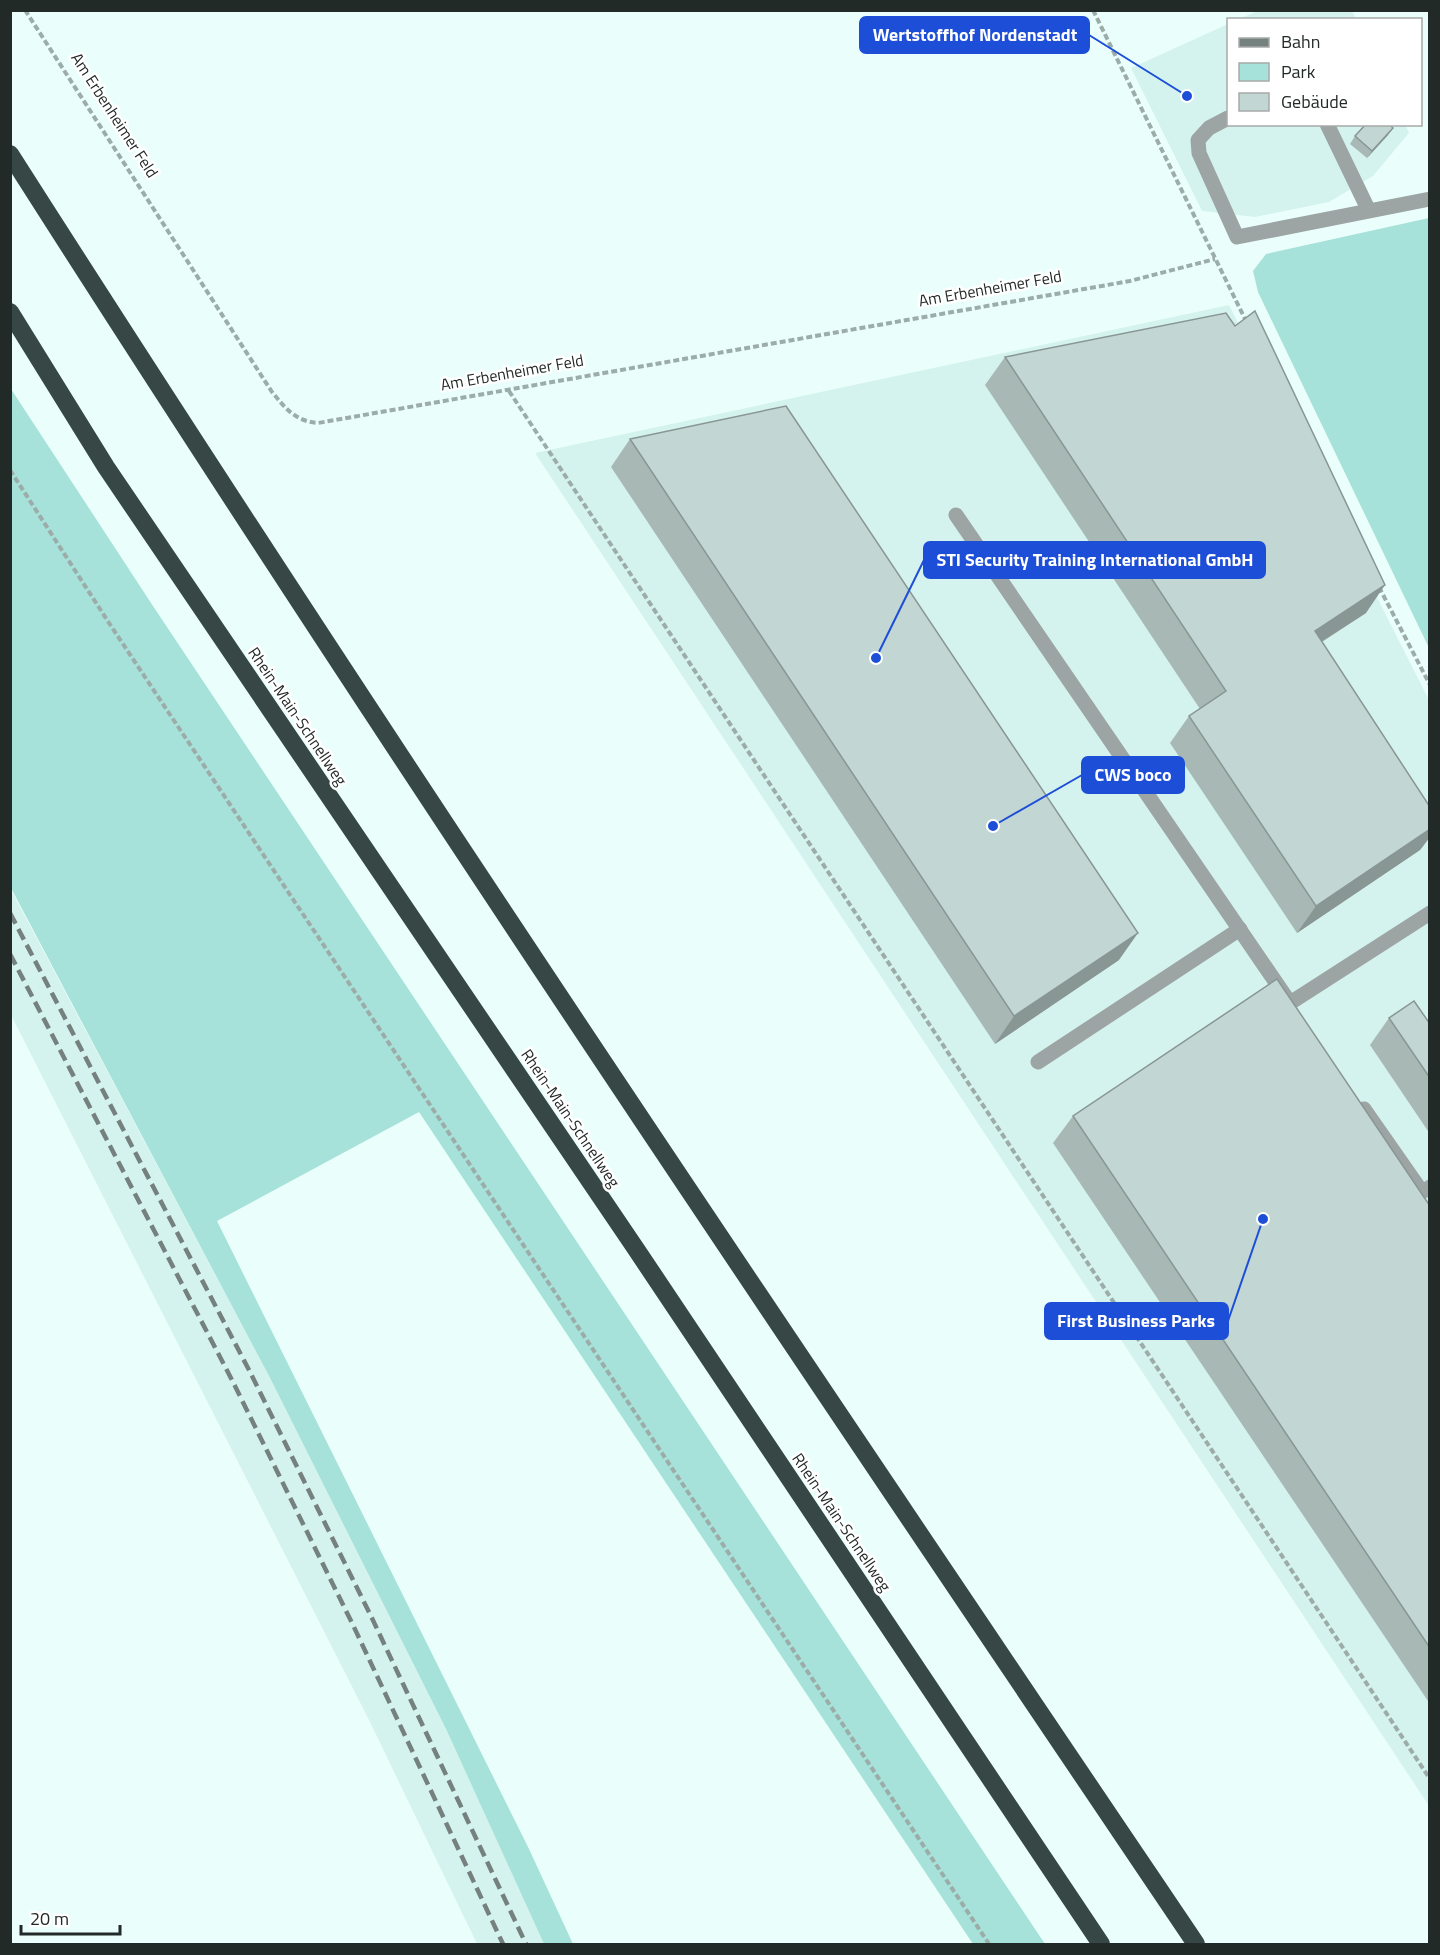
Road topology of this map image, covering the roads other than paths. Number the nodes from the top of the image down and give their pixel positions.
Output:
1 (1227, 119) edge
2 (1328, 126) edge
3 (10, 154) edge
4 (1430, 199) edge
5 (1368, 210) junction
6 (10, 312) edge
7 (956, 515) dead end
8 (1430, 913) edge
9 (1240, 929) junction
10 (1038, 1062) dead end
11 (1356, 1098) edge
12 (1430, 1187) edge
13 (1101, 1944) edge
14 (1196, 1944) edge

1 - 5 lane
2 - 5 lane
3 - 14 highway
4 - 5 lane
6 - 13 highway, Rhein-Main-Schnellweg
7 - 9 lane
8 - 9 lane
9 - 10 lane
11 - 12 lane

